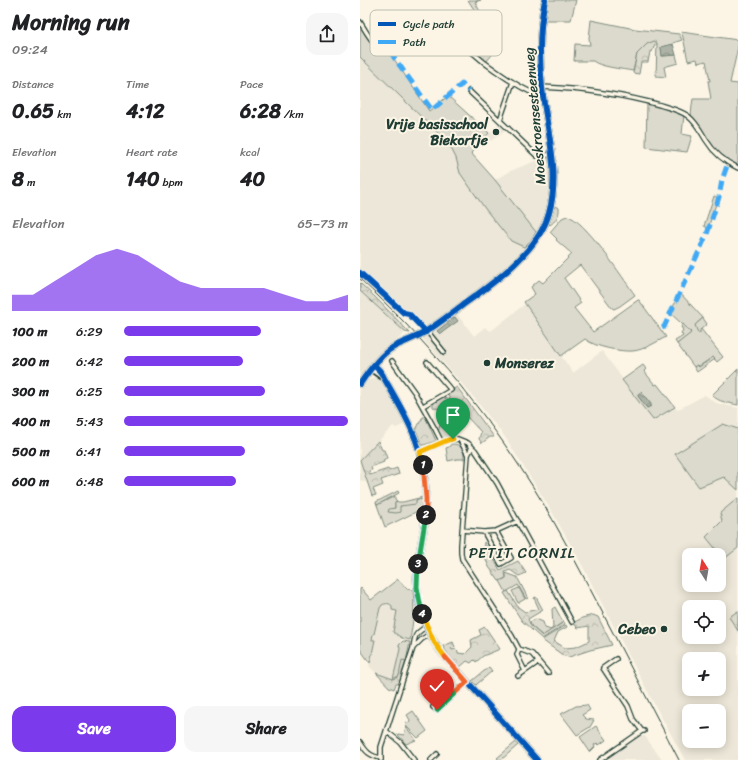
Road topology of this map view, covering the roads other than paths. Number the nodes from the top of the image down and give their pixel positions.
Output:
1 (545, 0) edge
2 (360, 22) edge
3 (370, 36) edge
4 (476, 56) edge
5 (513, 82) junction
6 (542, 87) junction
7 (469, 91) dead end
8 (543, 97) junction
9 (500, 120) junction
10 (552, 154) junction
11 (738, 168) edge
12 (427, 331) junction
13 (444, 352) dead end
14 (392, 361) dead end
15 (427, 362) dead end
16 (372, 367) junction
17 (360, 384) edge
18 (423, 406) junction
19 (460, 440) junction
20 (442, 443) junction
21 (472, 447) junction
22 (420, 452) junction
23 (468, 455) junction
24 (518, 520) junction
25 (462, 530) junction
26 (496, 531) junction
27 (484, 532) junction
28 (572, 622) dead end
29 (427, 626) junction
30 (430, 634) junction
31 (413, 648) junction
32 (519, 649) junction
33 (616, 659) dead end
34 (538, 662) junction
35 (525, 672) junction
36 (548, 673) dead end
37 (518, 676) dead end
38 (467, 682) junction
39 (434, 707) dead end
40 (386, 731) junction
41 (360, 742) edge
42 (437, 754) dead end
43 (381, 759) edge
44 (414, 760) edge
45 (431, 760) edge
46 (537, 760) edge
47 (600, 760) edge

1 - 6 main road, Moeskroensesteenweg
2 - 3 street
4 - 5 street
5 - 8 street
5 - 9 street
6 - 8 main road, Moeskroensesteenweg
6 - 11 street
7 - 9 street
8 - 10 main road, Moeskroensesteenweg
9 - 10 street
10 - 12 main road, Moeskroensesteenweg
12 - 13 street
12 - 16 main road, Moeskroensesteenweg
14 - 18 street
15 - 18 street
16 - 17 main road, Moeskroensesteenweg
16 - 22 main road
18 - 20 street
19 - 20 street
19 - 21 street
19 - 23 street
20 - 22 street
21 - 23 street
21 - 24 street
22 - 29 main road
23 - 25 street
24 - 26 street
24 - 28 street
25 - 27 street
25 - 32 street
26 - 27 street
26 - 27 street
29 - 30 main road
29 - 31 street
30 - 31 street
30 - 38 main road
31 - 40 street
32 - 34 street
32 - 35 street
33 - 47 street
34 - 35 street
34 - 36 street
35 - 37 street
38 - 39 street
38 - 46 main road
40 - 43 street
40 - 44 street
41 - 43 street
42 - 45 street

